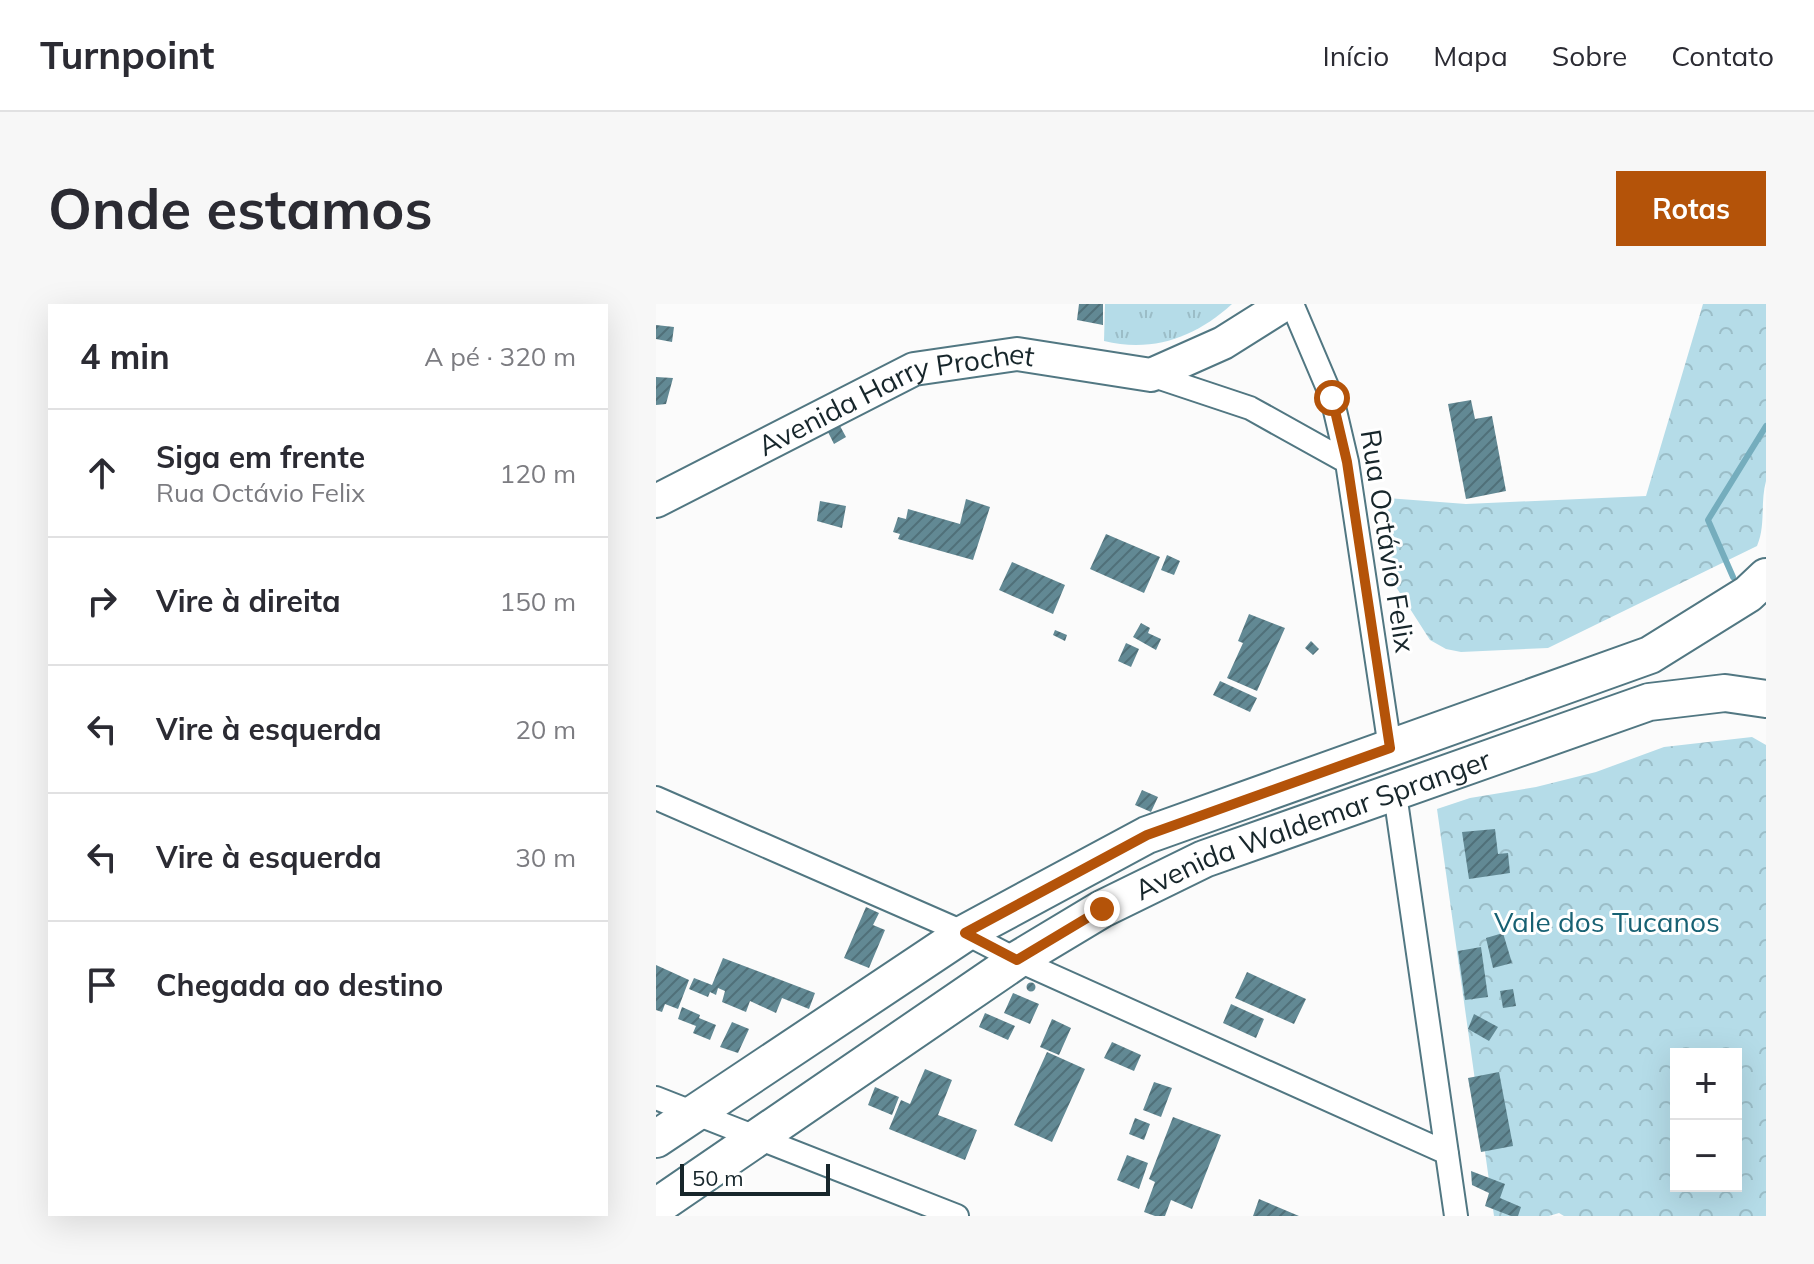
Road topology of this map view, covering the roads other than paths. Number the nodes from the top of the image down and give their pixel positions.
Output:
1 (1285, 304) edge
2 (1292, 304) edge
3 (1151, 375) junction
4 (1347, 462) junction
5 (656, 501) edge
6 (1766, 577) edge
7 (1766, 699) edge
8 (1390, 748) junction
9 (1395, 794) junction
10 (656, 798) edge
11 (965, 933) junction
12 (1017, 960) junction
13 (656, 1098) edge
14 (693, 1113) junction
15 (757, 1137) junction
16 (656, 1139) edge
17 (1447, 1153) junction
18 (656, 1207) edge
19 (957, 1216) edge
20 (1456, 1216) edge

1 - 3 street
2 - 4 street, Rua Octávio Felix
3 - 4 street
3 - 5 street, Avenida Harry Prochet
4 - 8 street, Rua Octávio Felix
6 - 8 main road, Avenida Waldemar Spranger
7 - 9 main road, Avenida Waldemar Spranger
8 - 11 main road, Avenida Waldemar Spranger
9 - 12 main road, Avenida Waldemar Spranger
9 - 17 street
10 - 11 street
11 - 12 street
11 - 14 main road, Avenida Waldemar Spranger
12 - 15 main road, Avenida Waldemar Spranger
12 - 17 street
13 - 14 street
14 - 15 street
14 - 16 main road, Avenida Waldemar Spranger
15 - 18 main road, Avenida Waldemar Spranger
15 - 19 street
17 - 20 street

